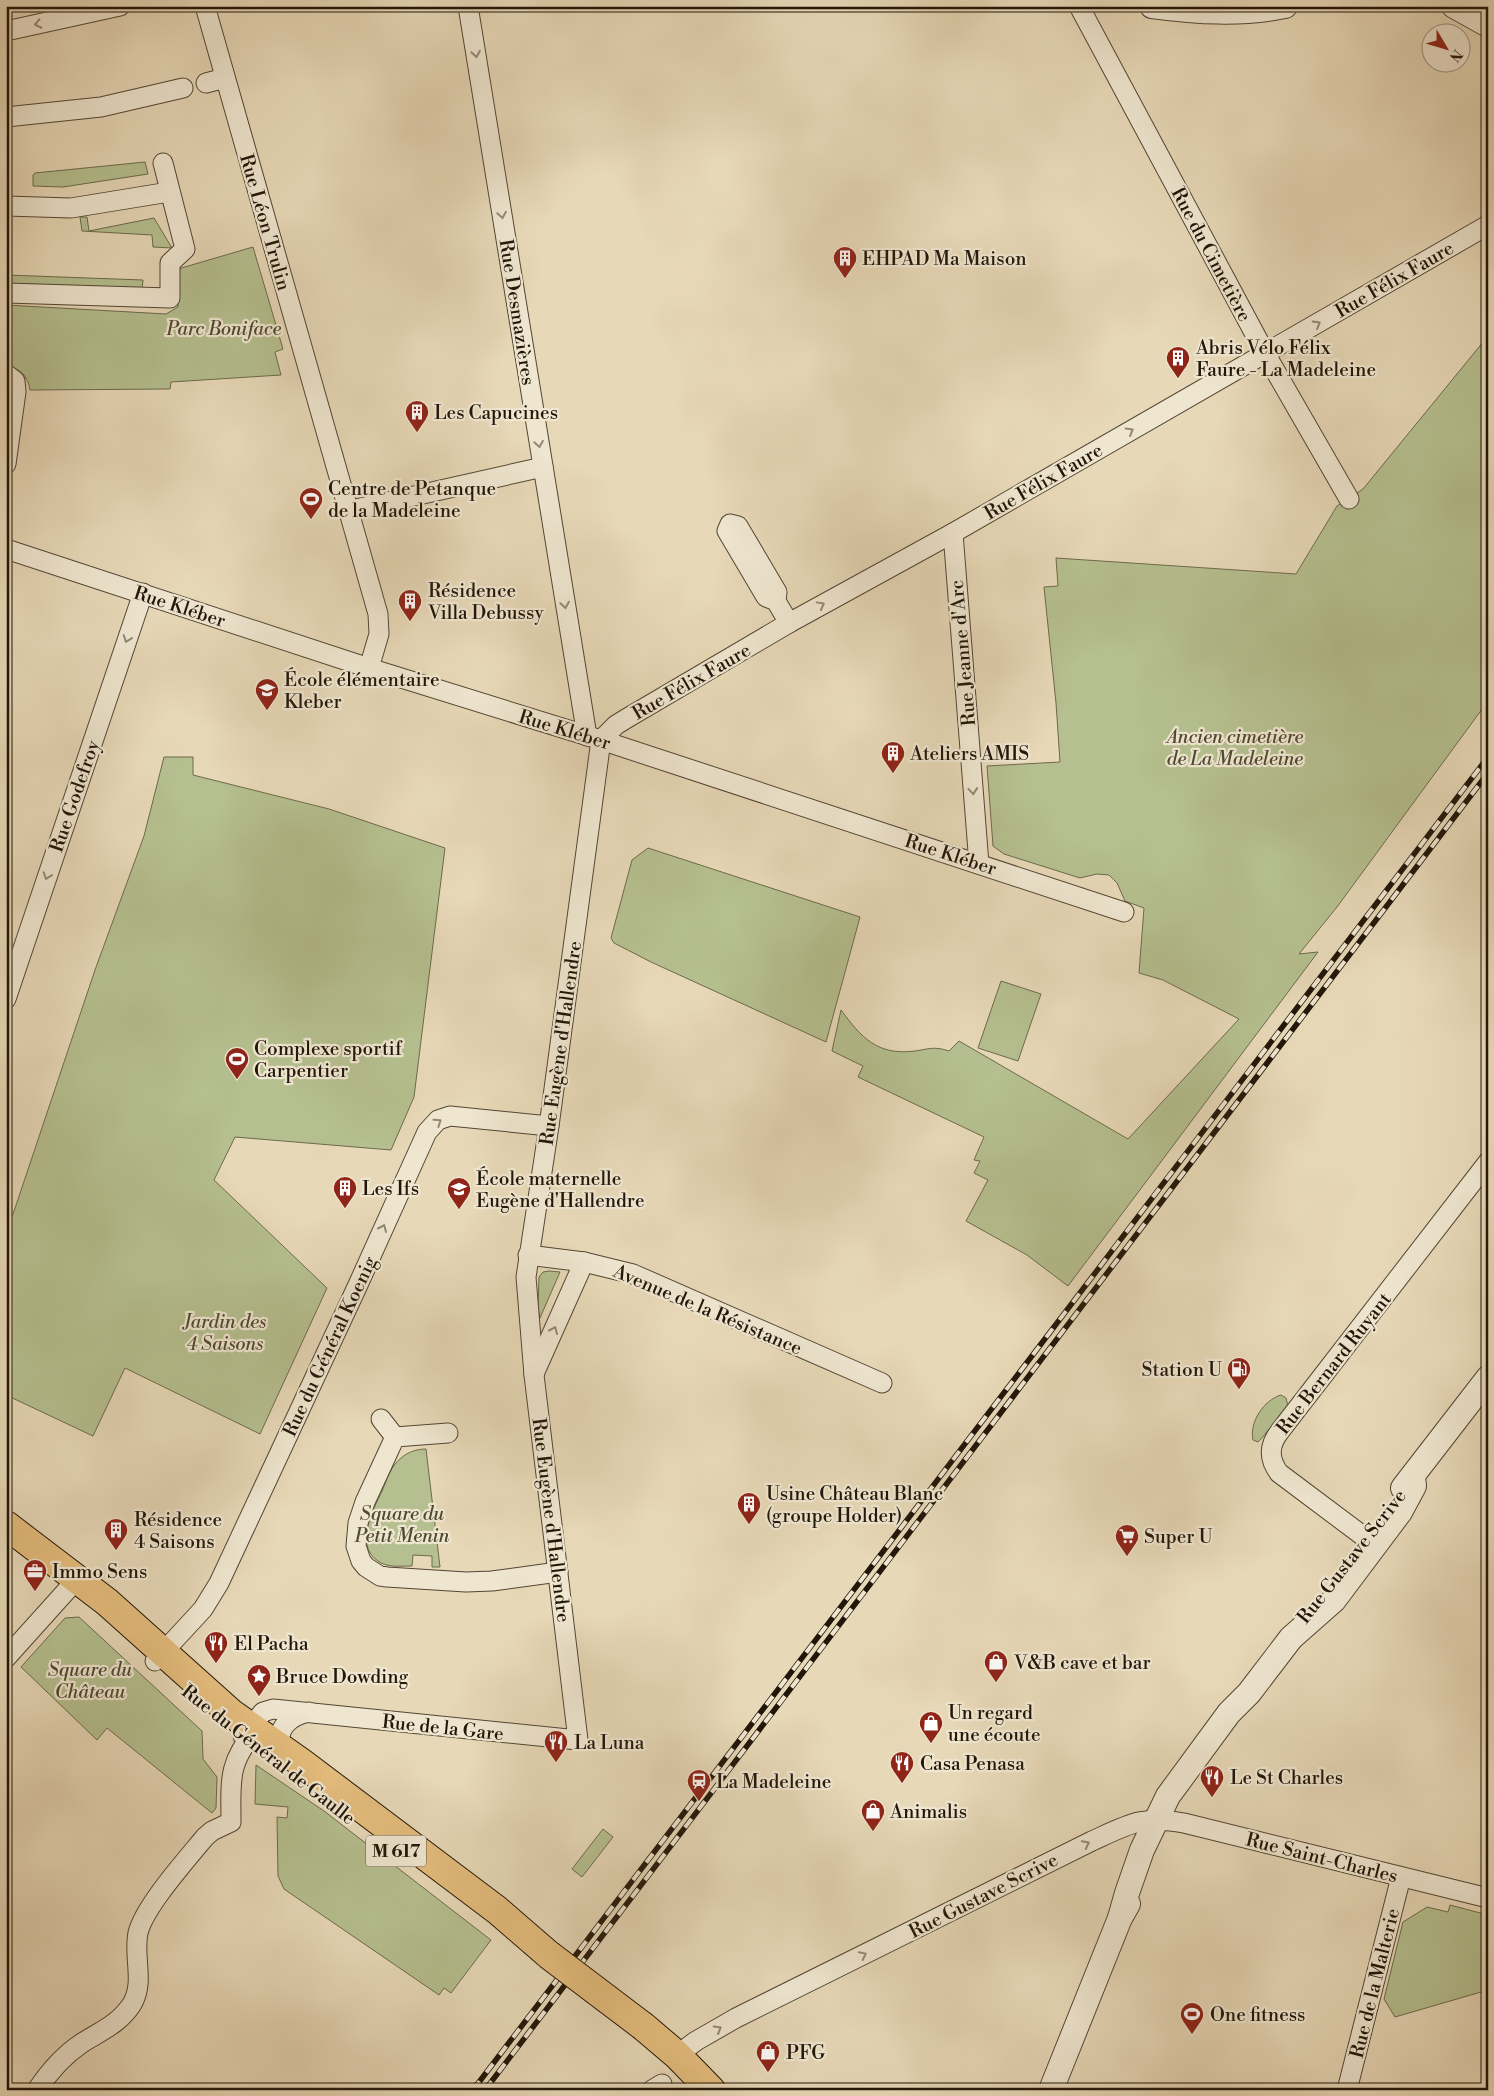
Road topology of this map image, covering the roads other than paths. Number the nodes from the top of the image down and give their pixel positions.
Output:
1 (120, 6) edge
2 (205, 6) edge
3 (468, 6) edge
4 (1079, 6) edge
5 (1152, 6) edge
6 (1285, 6) edge
7 (1454, 6) edge
8 (1488, 26) edge
9 (6, 31) edge
10 (225, 78) junction
11 (206, 83) dead end
12 (183, 88) dead end
13 (6, 117) edge
14 (163, 163) dead end
15 (169, 192) junction
16 (6, 206) edge
17 (1488, 225) edge
18 (6, 293) edge
19 (1265, 353) junction
20 (6, 374) edge
21 (6, 464) edge
22 (543, 467) junction
23 (1349, 499) dead end
24 (347, 511) junction
25 (953, 533) junction
26 (6, 548) edge
27 (143, 594) junction
28 (776, 601) dead end
29 (789, 623) junction
30 (369, 668) junction
31 (594, 738) junction
32 (979, 864) junction
33 (1124, 912) dead end
34 (6, 999) edge
35 (549, 1126) junction
36 (1488, 1162) edge
37 (528, 1255) junction
38 (584, 1262) junction
39 (534, 1375) junction
40 (1488, 1378) edge
41 (882, 1383) dead end
42 (381, 1419) dead end
43 (448, 1433) dead end
44 (396, 1437) junction
45 (6, 1525) edge
46 (1369, 1541) junction
47 (558, 1572) junction
48 (75, 1582) junction
49 (6, 1658) edge
50 (158, 1658) junction
51 (309, 1712) junction
52 (249, 1733) junction
53 (578, 1740) joint
54 (282, 1749) junction
55 (1162, 1820) junction
56 (1401, 1877) junction
57 (1488, 1898) edge
58 (549, 1955) junction
59 (677, 2055) junction
60 (37, 2090) edge
61 (711, 2090) edge
62 (1051, 2090) edge
63 (1347, 2090) edge

1 -> 9 street
2 - 10 street, Rue Léon Trulin
3 -> 22 street, Rue Desmazières
4 - 19 street, Rue du Cimetière
5 - 6 street
7 - 8 street
10 - 11 street
10 - 24 street, Rue Léon Trulin
12 - 13 street
14 - 15 street
15 - 16 street
15 - 18 street
19 -> 17 street, Rue Félix Faure
19 - 23 street, Rue du Cimetière
25 -> 19 street, Rue Félix Faure
20 - 21 street
22 - 24 street
22 -> 31 street, Rue Desmazières
24 - 30 street, Rue Léon Trulin
29 -> 25 street, Rue Félix Faure
25 -> 32 street, Rue Jeanne d'Arc
26 - 27 street, Rue Kléber
27 - 30 street, Rue Kléber
27 -> 34 street, Rue Godefroy
28 - 29 street
29 - 31 street, Rue Félix Faure
30 - 31 street, Rue Kléber
31 - 32 street, Rue Kléber
31 - 35 street, Rue Eugène d'Hallendre
32 - 33 street, Rue Kléber
35 - 37 street, Rue Eugène d'Hallendre
50 -> 35 street, Rue du Général Koenig
36 - 46 street, Rue Bernard Ruyant
37 - 38 street, Avenue de la Résistance
37 - 39 street, Rue Eugène d'Hallendre
39 -> 38 street
38 - 41 street, Avenue de la Résistance
39 - 47 street, Rue Eugène d'Hallendre
40 - 46 street, Rue Gustave Scrive
42 - 44 street
43 - 44 street
44 - 47 street
45 - 48 main road, Rue du Général de Gaulle / M 617
46 - 55 street, Rue Gustave Scrive
47 - 53 street, Rue Eugène d'Hallendre
48 - 49 street
48 - 50 main road, Rue du Général de Gaulle / M 617
50 - 52 main road, Rue du Général de Gaulle / M 617
51 - 52 street, Rue de la Gare
51 - 53 street, Rue de la Gare
51 - 54 street
52 - 54 main road, Rue du Général de Gaulle / M 617
52 - 58 main road, Rue du Général de Gaulle / M 617
52 - 60 street, Rue de la Gare
54 - 58 main road, Rue du Général de Gaulle / M 617
55 - 56 street, Rue Saint-Charles
59 -> 55 street, Rue Gustave Scrive
55 - 62 street
56 - 57 street, Rue Saint-Charles
56 - 63 street, Rue de la Malterie
58 - 59 main road, Rue du Général de Gaulle / M 617, bridge
59 - 61 main road, M 617

